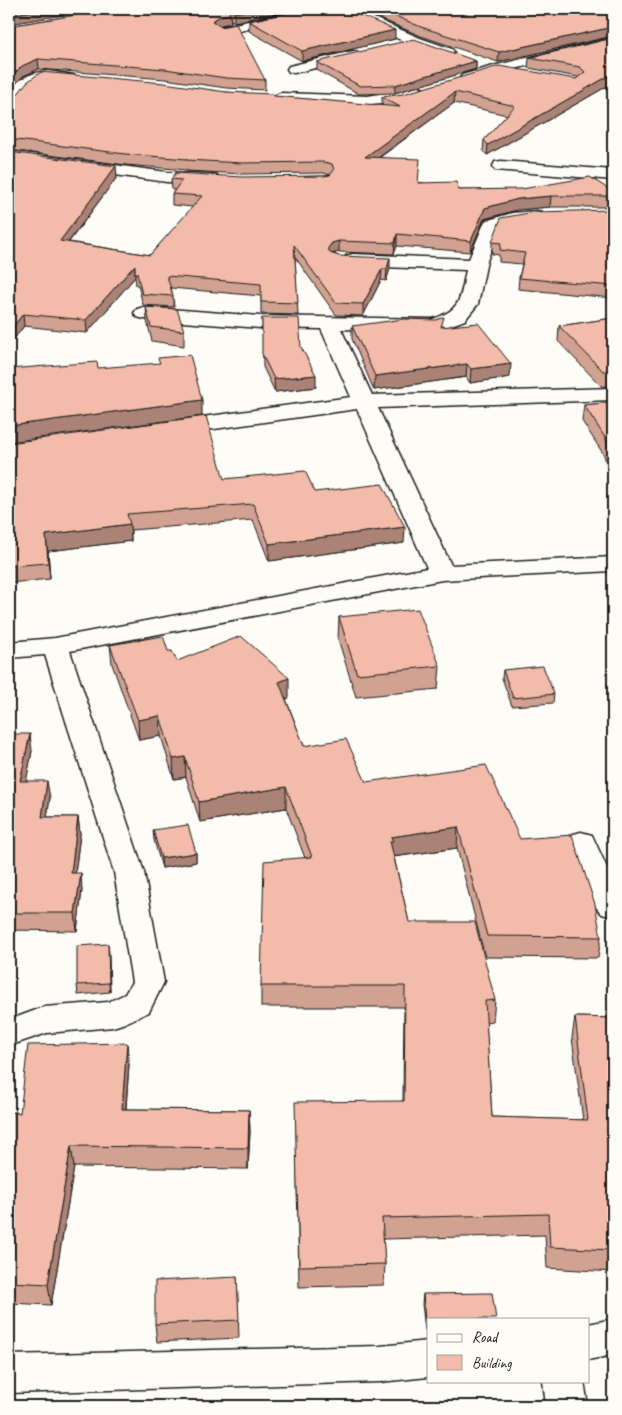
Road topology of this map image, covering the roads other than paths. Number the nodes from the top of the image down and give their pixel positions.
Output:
1 (322, 9) edge
2 (342, 9) edge
3 (221, 31) edge
4 (415, 41) junction
5 (613, 42) edge
6 (387, 48) edge
7 (368, 52) edge
8 (497, 68) junction
9 (294, 69) dead end
10 (536, 75) edge
11 (83, 79) edge
12 (451, 82) edge
13 (433, 88) edge
14 (262, 97) edge
15 (9, 105) edge
16 (9, 156) edge
17 (501, 166) dead end
18 (613, 175) edge
19 (223, 180) edge
20 (550, 215) edge
21 (339, 260) edge
22 (476, 265) junction
23 (144, 313) edge
24 (328, 323) junction
25 (613, 394) edge
26 (363, 402) junction
27 (156, 430) edge
28 (613, 564) edge
29 (442, 573) junction
30 (55, 646) junction
31 (9, 650) edge
32 (581, 842) dead end
33 (613, 906) edge
34 (9, 1033) edge
35 (613, 1338) edge
36 (590, 1342) edge
37 (427, 1359) edge
38 (9, 1374) edge
39 (563, 1382) edge
40 (567, 1406) edge

1 - 3 street
2 - 4 street
4 - 6 street
4 - 8 street
5 - 8 street
7 - 9 street
8 - 10 street
8 - 12 street
11 - 15 street
13 - 14 street
16 - 19 street
17 - 18 street
20 - 22 street
21 - 22 street
22 - 24 street
23 - 24 street
24 - 26 street
25 - 26 street
26 - 27 street
26 - 29 street
28 - 29 street
29 - 30 street
30 - 31 street
30 - 34 street
32 - 33 street
35 - 36 street
37 - 38 street
39 - 40 street

